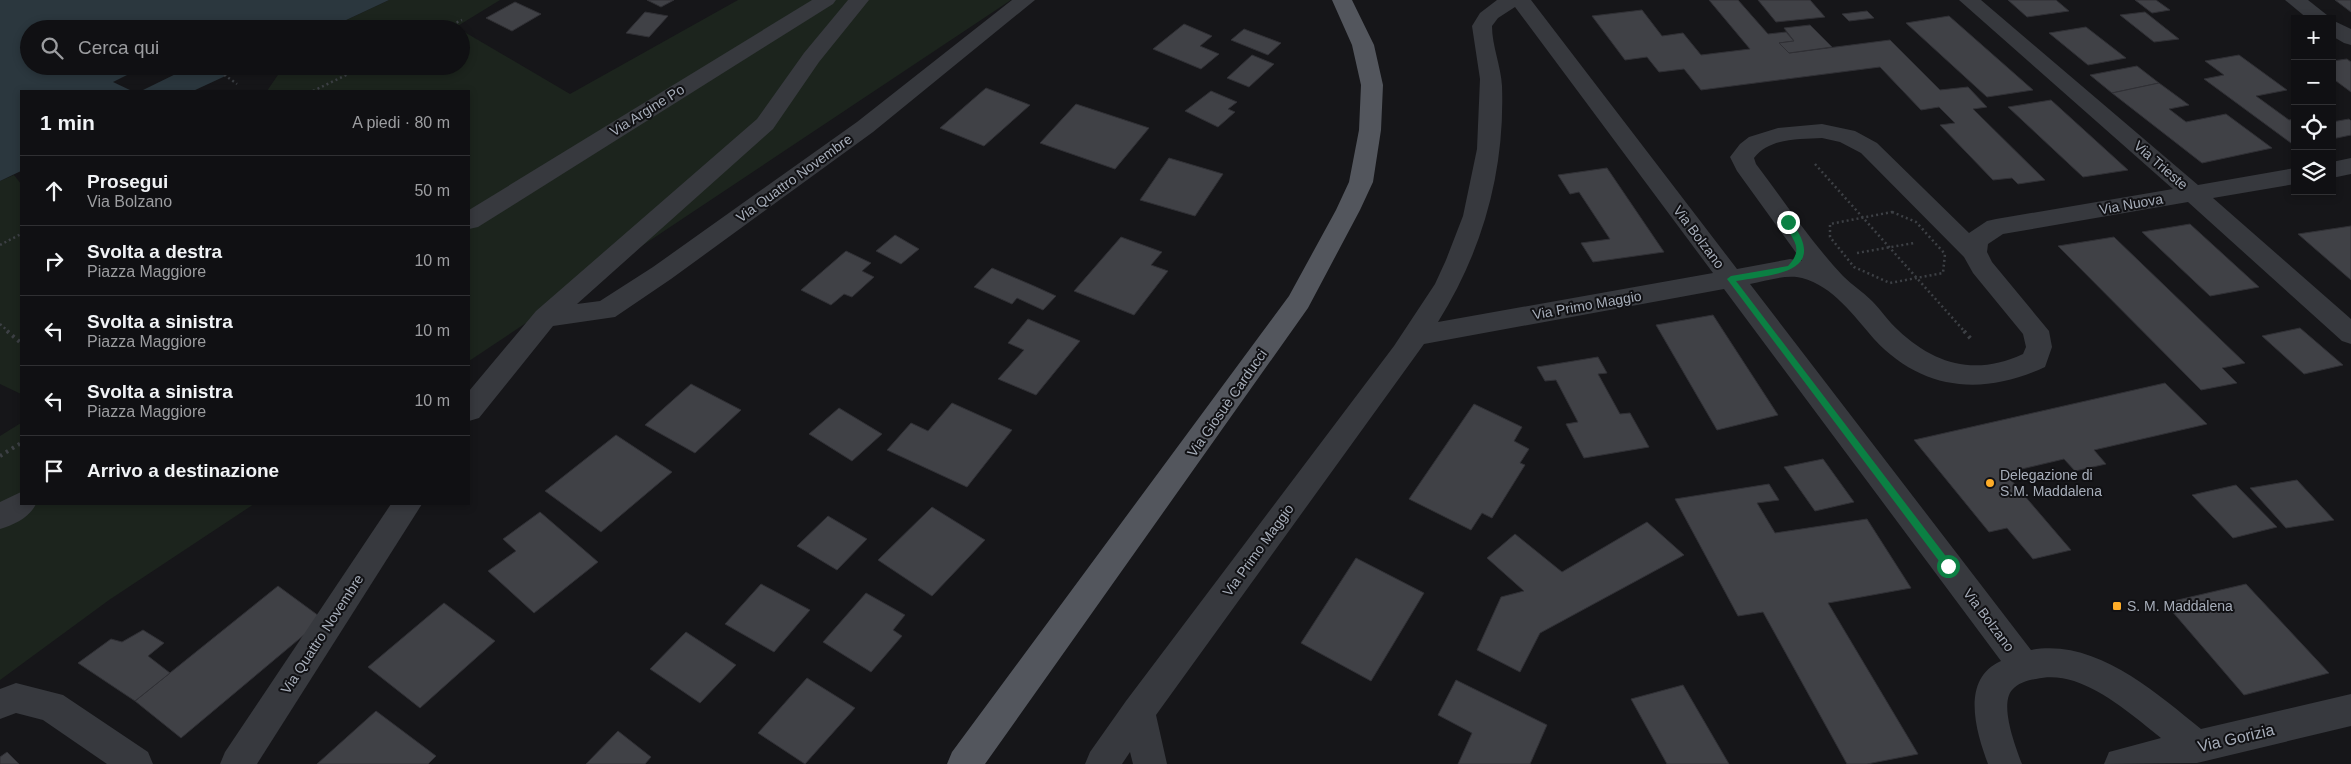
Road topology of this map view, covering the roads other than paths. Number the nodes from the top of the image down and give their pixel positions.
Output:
1 (826, 0) edge
2 (859, 0) edge
3 (1025, 0) edge
4 (1342, 0) edge
5 (1513, 0) edge
6 (1520, 0) edge
7 (1969, 0) edge
8 (2295, 0) edge
9 (2316, 15) edge
10 (2336, 29) edge
11 (2351, 39) edge
12 (2351, 166) edge
13 (2336, 169) edge
14 (2291, 177) edge
15 (2194, 193) junction
16 (1931, 208) junction
17 (470, 220) edge
18 (1996, 226) junction
19 (1796, 233) junction
20 (1974, 252) junction
21 (1790, 268) junction
22 (1731, 279) junction
23 (1834, 282) junction
24 (545, 318) junction
25 (2351, 334) edge
26 (1414, 336) junction
27 (470, 409) edge
28 (20, 505) edge
29 (406, 505) edge
30 (0, 517) edge
31 (2024, 666) junction
32 (0, 704) edge
33 (2351, 710) edge
34 (1138, 712) junction
35 (2197, 747) junction
36 (136, 764) edge
37 (237, 764) edge
38 (964, 764) edge
39 (1102, 764) edge
40 (1150, 764) edge
41 (2005, 764) edge
42 (2120, 764) edge

1 - 17 street, Via Argine Po
2 - 24 street
3 - 24 street, Via Quattro Novembre
4 - 38 main road, Via Giosuè Carducci
5 - 26 street, Via Primo Maggio
6 - 22 street, Via Bolzano
7 - 15 street, Via Trieste
8 - 9 street
10 - 11 street
12 - 13 street
14 - 15 street, Via Nuova
15 - 18 street, Via Nuova
15 - 25 street, Via Trieste
16 - 18 street
16 - 19 street
16 - 20 street
18 - 20 street
19 - 21 street
19 - 23 street
20 - 23 street
21 - 22 street, Via Primo Maggio
21 - 23 street
22 - 26 street, Via Primo Maggio
22 - 31 street, Via Bolzano
24 - 27 street
26 - 34 street, Via Primo Maggio
28 - 30 street
29 - 37 street, Via Quattro Novembre
31 - 35 street, Via Bolzano
31 - 41 street, Via Bolzano
32 - 36 street
33 - 35 street, Via Gorizia
34 - 39 street, Via Primo Maggio
34 - 40 street
35 - 42 street, Via Gorizia

